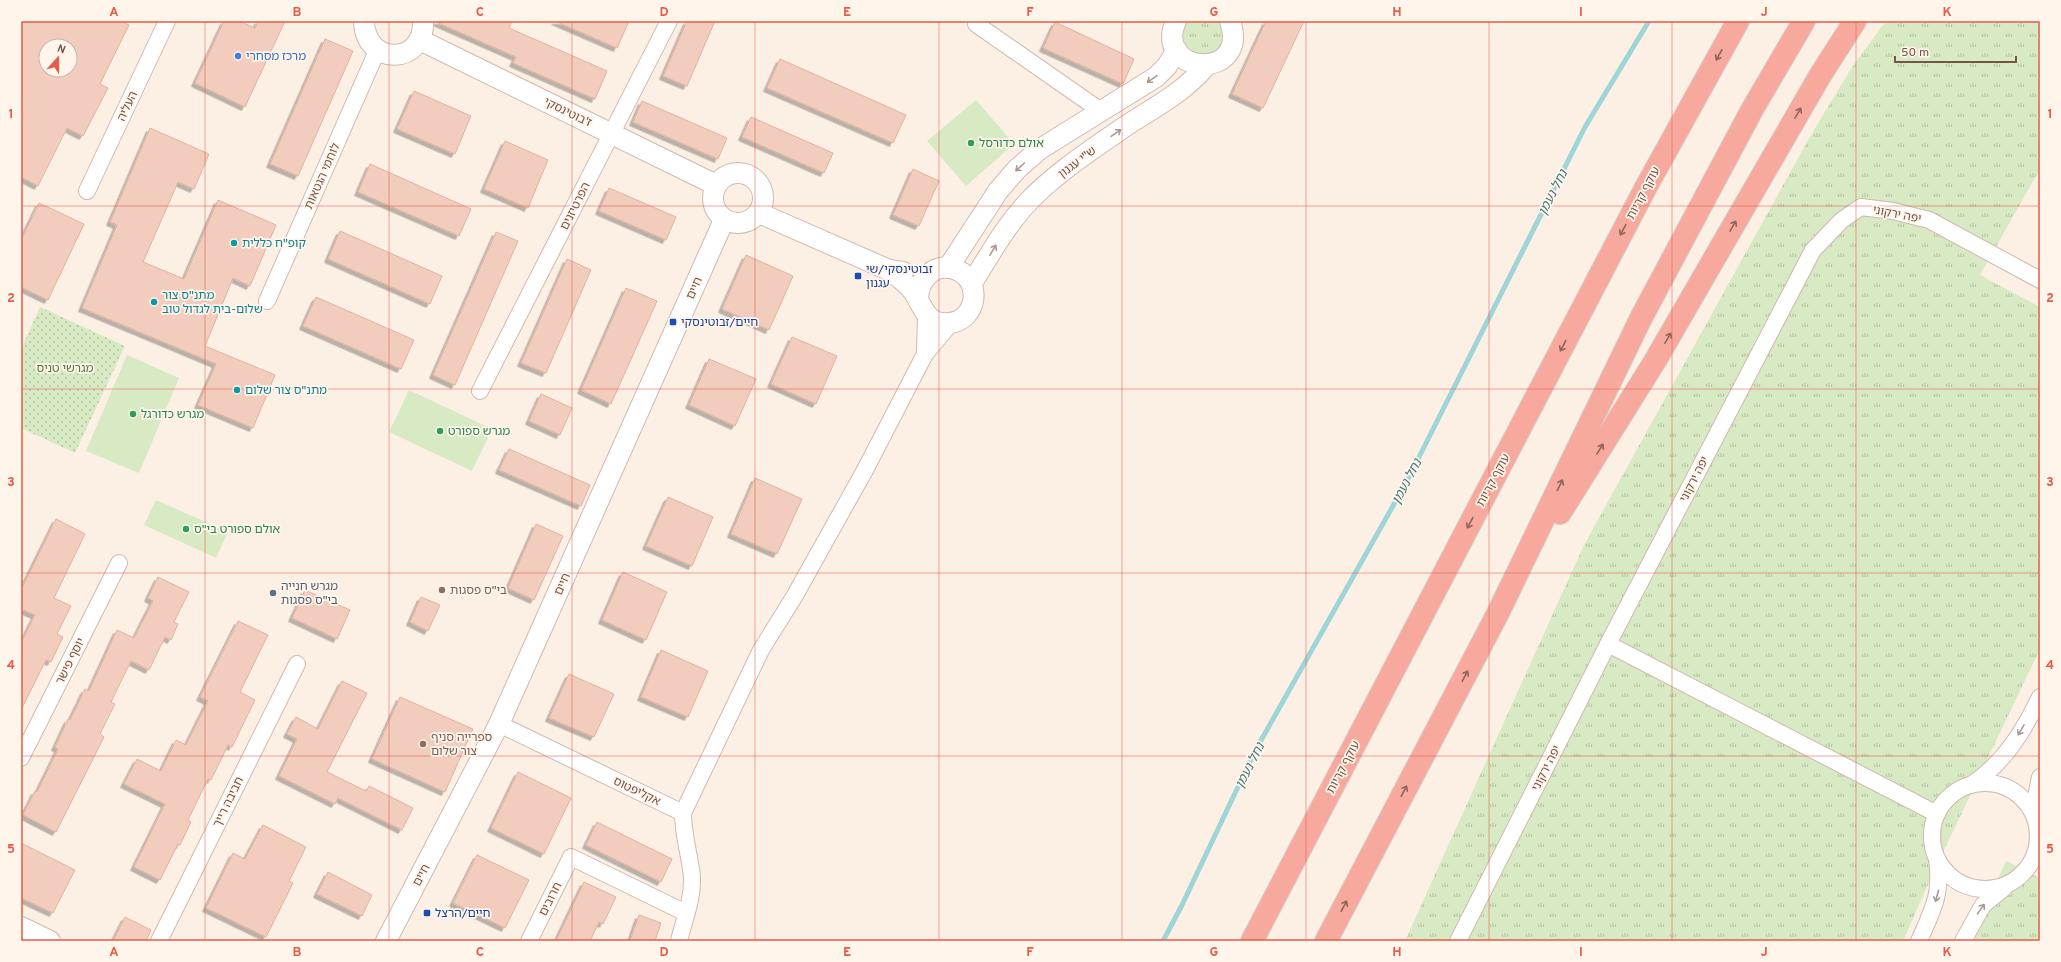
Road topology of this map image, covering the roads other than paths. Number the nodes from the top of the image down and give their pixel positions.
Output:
1 (166, 21) edge
2 (364, 21) edge
3 (669, 21) edge
4 (1176, 21) edge
5 (1245, 21) edge
6 (1738, 21) edge
7 (1804, 21) edge
8 (1855, 21) edge
9 (976, 24) dead end
10 (422, 30) edge
11 (1232, 31) edge
12 (1177, 50) junction
13 (377, 51) junction
14 (1207, 65) junction
15 (1101, 110) junction
16 (612, 134) junction
17 (716, 185) junction
18 (87, 190) dead end
19 (759, 213) junction
20 (724, 220) junction
21 (948, 268) junction
22 (889, 270) junction
23 (929, 273) junction
24 (2040, 280) edge
25 (972, 283) junction
26 (267, 301) dead end
27 (922, 307) junction
28 (951, 324) junction
29 (925, 354) junction
30 (480, 391) dead end
31 (119, 563) dead end
32 (1498, 613) junction
33 (1608, 644) junction
34 (297, 664) dead end
35 (2040, 697) edge
36 (500, 724) junction
37 (21, 758) edge
38 (2040, 777) edge
39 (1969, 786) junction
40 (2033, 812) junction
41 (683, 813) junction
42 (1937, 814) junction
43 (2039, 835) edge
44 (1937, 857) junction
45 (2040, 869) edge
46 (2015, 880) junction
47 (686, 913) junction
48 (21, 926) edge
49 (50, 941) edge
50 (159, 941) edge
51 (386, 941) edge
52 (529, 941) edge
53 (679, 941) edge
54 (1252, 941) edge
55 (1326, 941) edge
56 (1458, 941) edge
57 (1919, 941) edge
58 (1963, 941) edge

1 - 18 street, העליה
2 - 13 street
3 - 16 street, הפרטיזנים
4 - 12 street
5 - 11 street
6 -> 54 highway, עוקף קריות
32 -> 7 highway
32 -> 8 highway
9 - 15 street
10 - 13 street
10 - 16 street, ז'בוטינסקי
11 - 14 street, ש"י עגנון
12 - 14 street
12 -> 15 street
13 - 26 street, לוחמי הגטאות
25 -> 14 street, ש"י עגנון
15 -> 21 street
16 - 17 street, ז'בוטינסקי
16 - 30 street, הפרטיזנים
17 - 19 street
17 - 20 street
19 - 20 street
19 - 22 street
20 - 36 street, חיים
21 - 23 street
21 - 25 street
22 - 23 street
22 - 27 street
23 - 27 street
24 - 33 street, יפה ירקוני
25 - 28 street
27 - 28 street
27 - 29 street
28 - 29 street
29 - 41 street
31 - 37 street, יוסף פישר
55 -> 32 highway
33 - 42 street
33 - 56 street, יפה ירקוני
34 - 50 street, חביבה רייך
35 -> 39 street
36 - 41 street, אקליפטוס
36 - 51 street, חיים
38 - 40 street
39 - 40 street
39 - 42 street
40 - 43 street
41 - 47 street
42 - 44 street
43 - 46 street
44 - 46 street
44 -> 57 street
45 - 46 street
58 -> 46 street
47 - 52 street, חרובים
47 - 53 street
48 - 49 street

